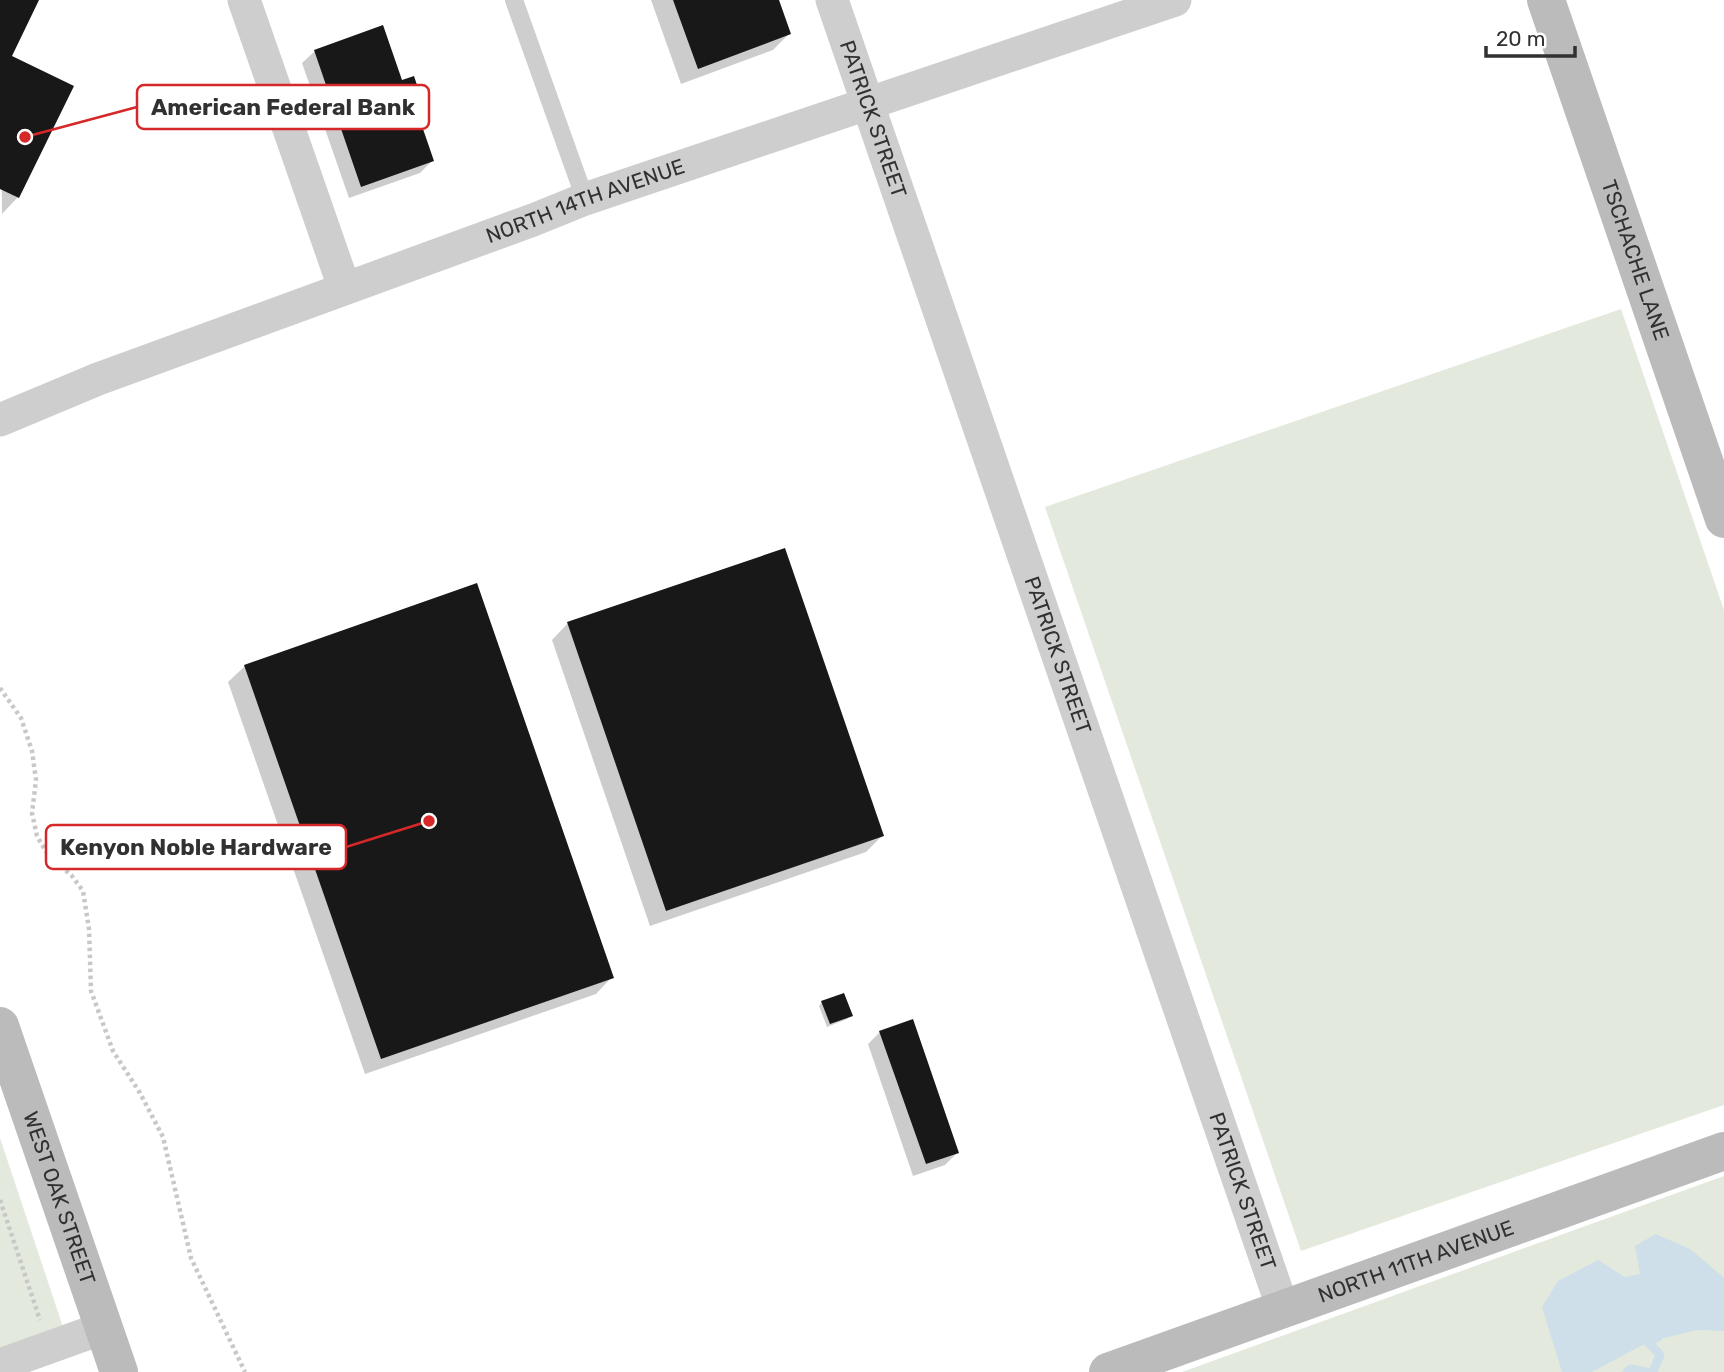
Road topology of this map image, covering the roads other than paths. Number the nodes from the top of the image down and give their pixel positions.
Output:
1 (244, 0) edge
2 (514, 0) edge
3 (832, 0) edge
4 (1175, 0) edge
5 (1546, 0) edge
6 (868, 105) junction
7 (585, 199) junction
8 (344, 287) junction
9 (0, 420) edge
10 (1724, 519) edge
11 (0, 1026) edge
12 (1724, 1152) edge
13 (1283, 1309) junction
14 (103, 1328) junction
15 (0, 1365) edge
16 (118, 1372) edge
17 (1108, 1372) edge

1 - 8 street
2 - 7 lane
3 - 6 street, PATRICK STREET
4 - 6 street, NORTH 14TH AVENUE
5 - 10 street, TSCHACHE LANE
6 - 7 street, NORTH 14TH AVENUE
6 - 13 street, PATRICK STREET
7 - 8 street, NORTH 14TH AVENUE
8 - 9 street, NORTH 14TH AVENUE
11 - 14 street, WEST OAK STREET
12 - 13 street, NORTH 11TH AVENUE
13 - 17 street, NORTH 11TH AVENUE
14 - 15 street
14 - 16 street, WEST OAK STREET

